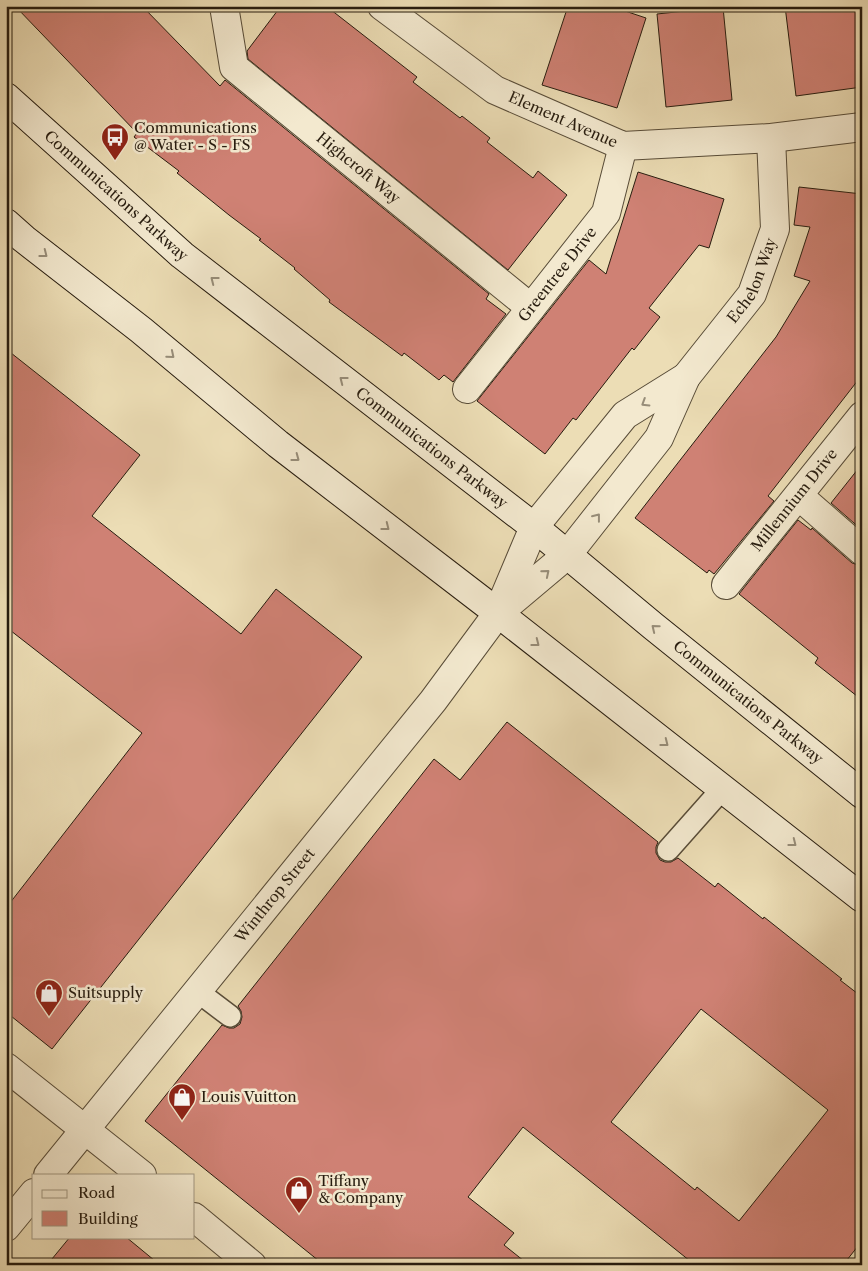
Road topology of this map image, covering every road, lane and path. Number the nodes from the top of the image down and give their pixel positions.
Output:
1 (224, 6) edge
2 (382, 6) edge
3 (6, 97) edge
4 (862, 127) edge
5 (771, 138) junction
6 (623, 146) junction
7 (6, 223) edge
8 (531, 308) junction
9 (686, 377) junction
10 (467, 389) dead end
11 (862, 416) edge
12 (799, 496) junction
13 (534, 528) junction
14 (862, 551) edge
15 (567, 555) junction
16 (726, 585) dead end
17 (498, 613) junction
18 (723, 788) junction
19 (862, 794) edge
20 (668, 850) dead end
21 (862, 898) edge
22 (196, 992) junction
23 (230, 1016) dead end
24 (6, 1066) edge
25 (85, 1129) junction
26 (49, 1174) edge
27 (141, 1174) edge
28 (32, 1196) edge
29 (195, 1218) edge
30 (6, 1228) edge
31 (252, 1265) edge

1 - 8 street, Highcroft Way
2 - 6 street, Element Avenue
13 -> 3 street, Communications Parkway
4 - 5 street, Element Avenue
5 - 6 street, Element Avenue
5 - 9 street, Echelon Way
6 - 8 street, Greentree Drive
7 -> 17 street
8 - 10 street, Greentree Drive
9 -> 13 street, Echelon Way
15 -> 9 street, Echelon Way
11 - 12 street, Millennium Drive
12 - 14 street
12 - 16 street, Millennium Drive
13 - 15 street, Communications Parkway
13 - 17 street, Winthrop Street
17 -> 15 street, Winthrop Street
19 -> 15 street, Communications Parkway
17 -> 18 street
17 - 22 street, Winthrop Street
18 - 20 lane
18 -> 21 street
22 - 23 lane
22 - 25 street, Winthrop Street
24 - 25 street
25 - 26 street, Winthrop Street
25 - 27 street
28 - 30 street
29 - 31 street

